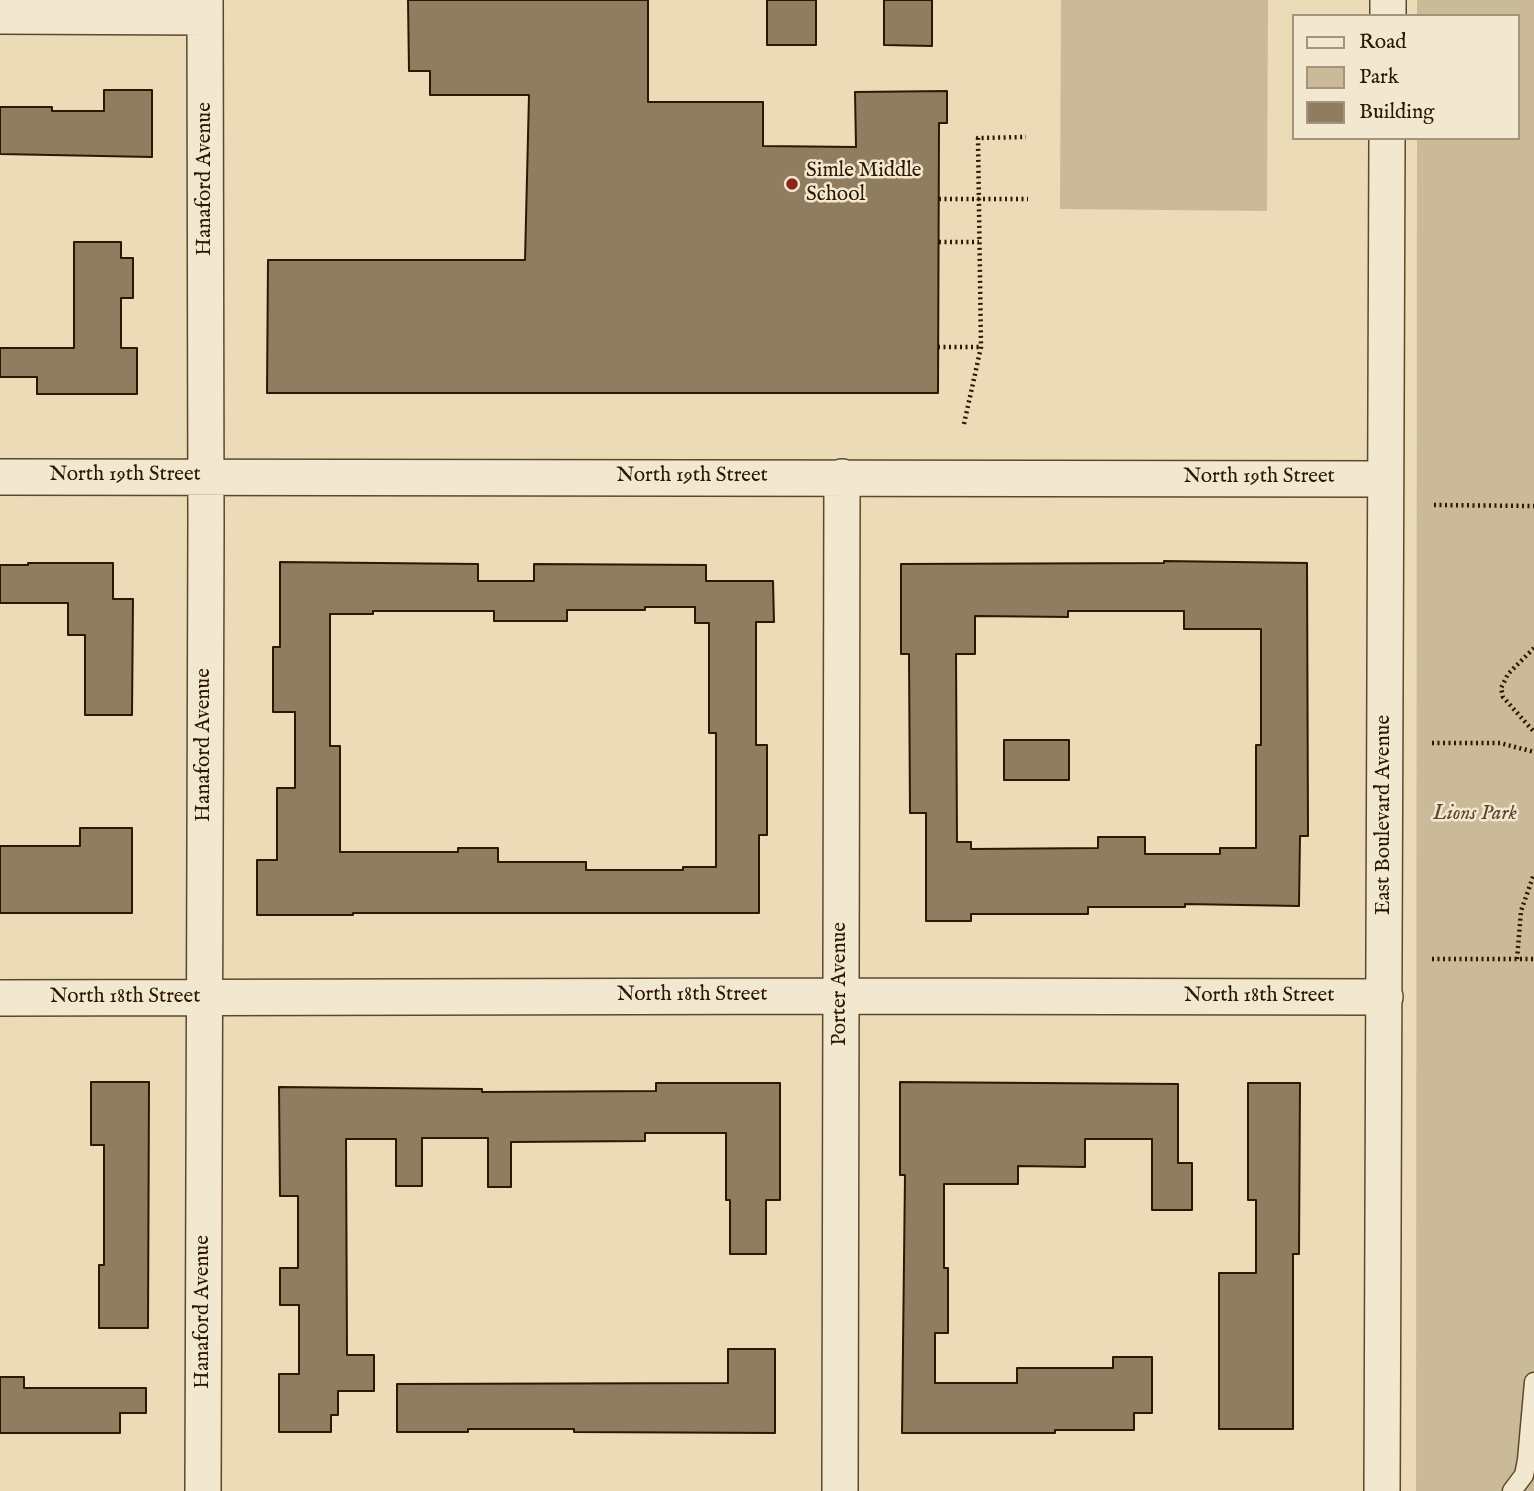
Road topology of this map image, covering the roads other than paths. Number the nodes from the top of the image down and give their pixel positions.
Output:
1 (205, 9) edge
2 (0, 16) edge
3 (1387, 140) edge
4 (206, 476) junction
5 (0, 477) edge
6 (842, 477) junction
7 (1384, 479) junction
8 (841, 996) junction
9 (1385, 997) junction
10 (204, 998) junction
11 (0, 999) edge
12 (1534, 1382) edge
13 (203, 1491) edge
14 (839, 1491) edge
15 (1382, 1491) edge
16 (1512, 1491) edge

1 - 2 street
1 - 4 street, Hanaford Avenue
3 - 7 street, East Boulevard Avenue
4 - 5 street, North 19th Street
4 - 6 street, North 19th Street
4 - 10 street, Hanaford Avenue
6 - 7 street, North 19th Street
6 - 8 street, Porter Avenue
7 - 9 street, East Boulevard Avenue
8 - 9 street, North 18th Street
8 - 10 street, North 18th Street
8 - 14 street, Porter Avenue
9 - 15 street, East Boulevard Avenue
10 - 11 street, North 18th Street
10 - 13 street, Hanaford Avenue
12 - 16 lane

